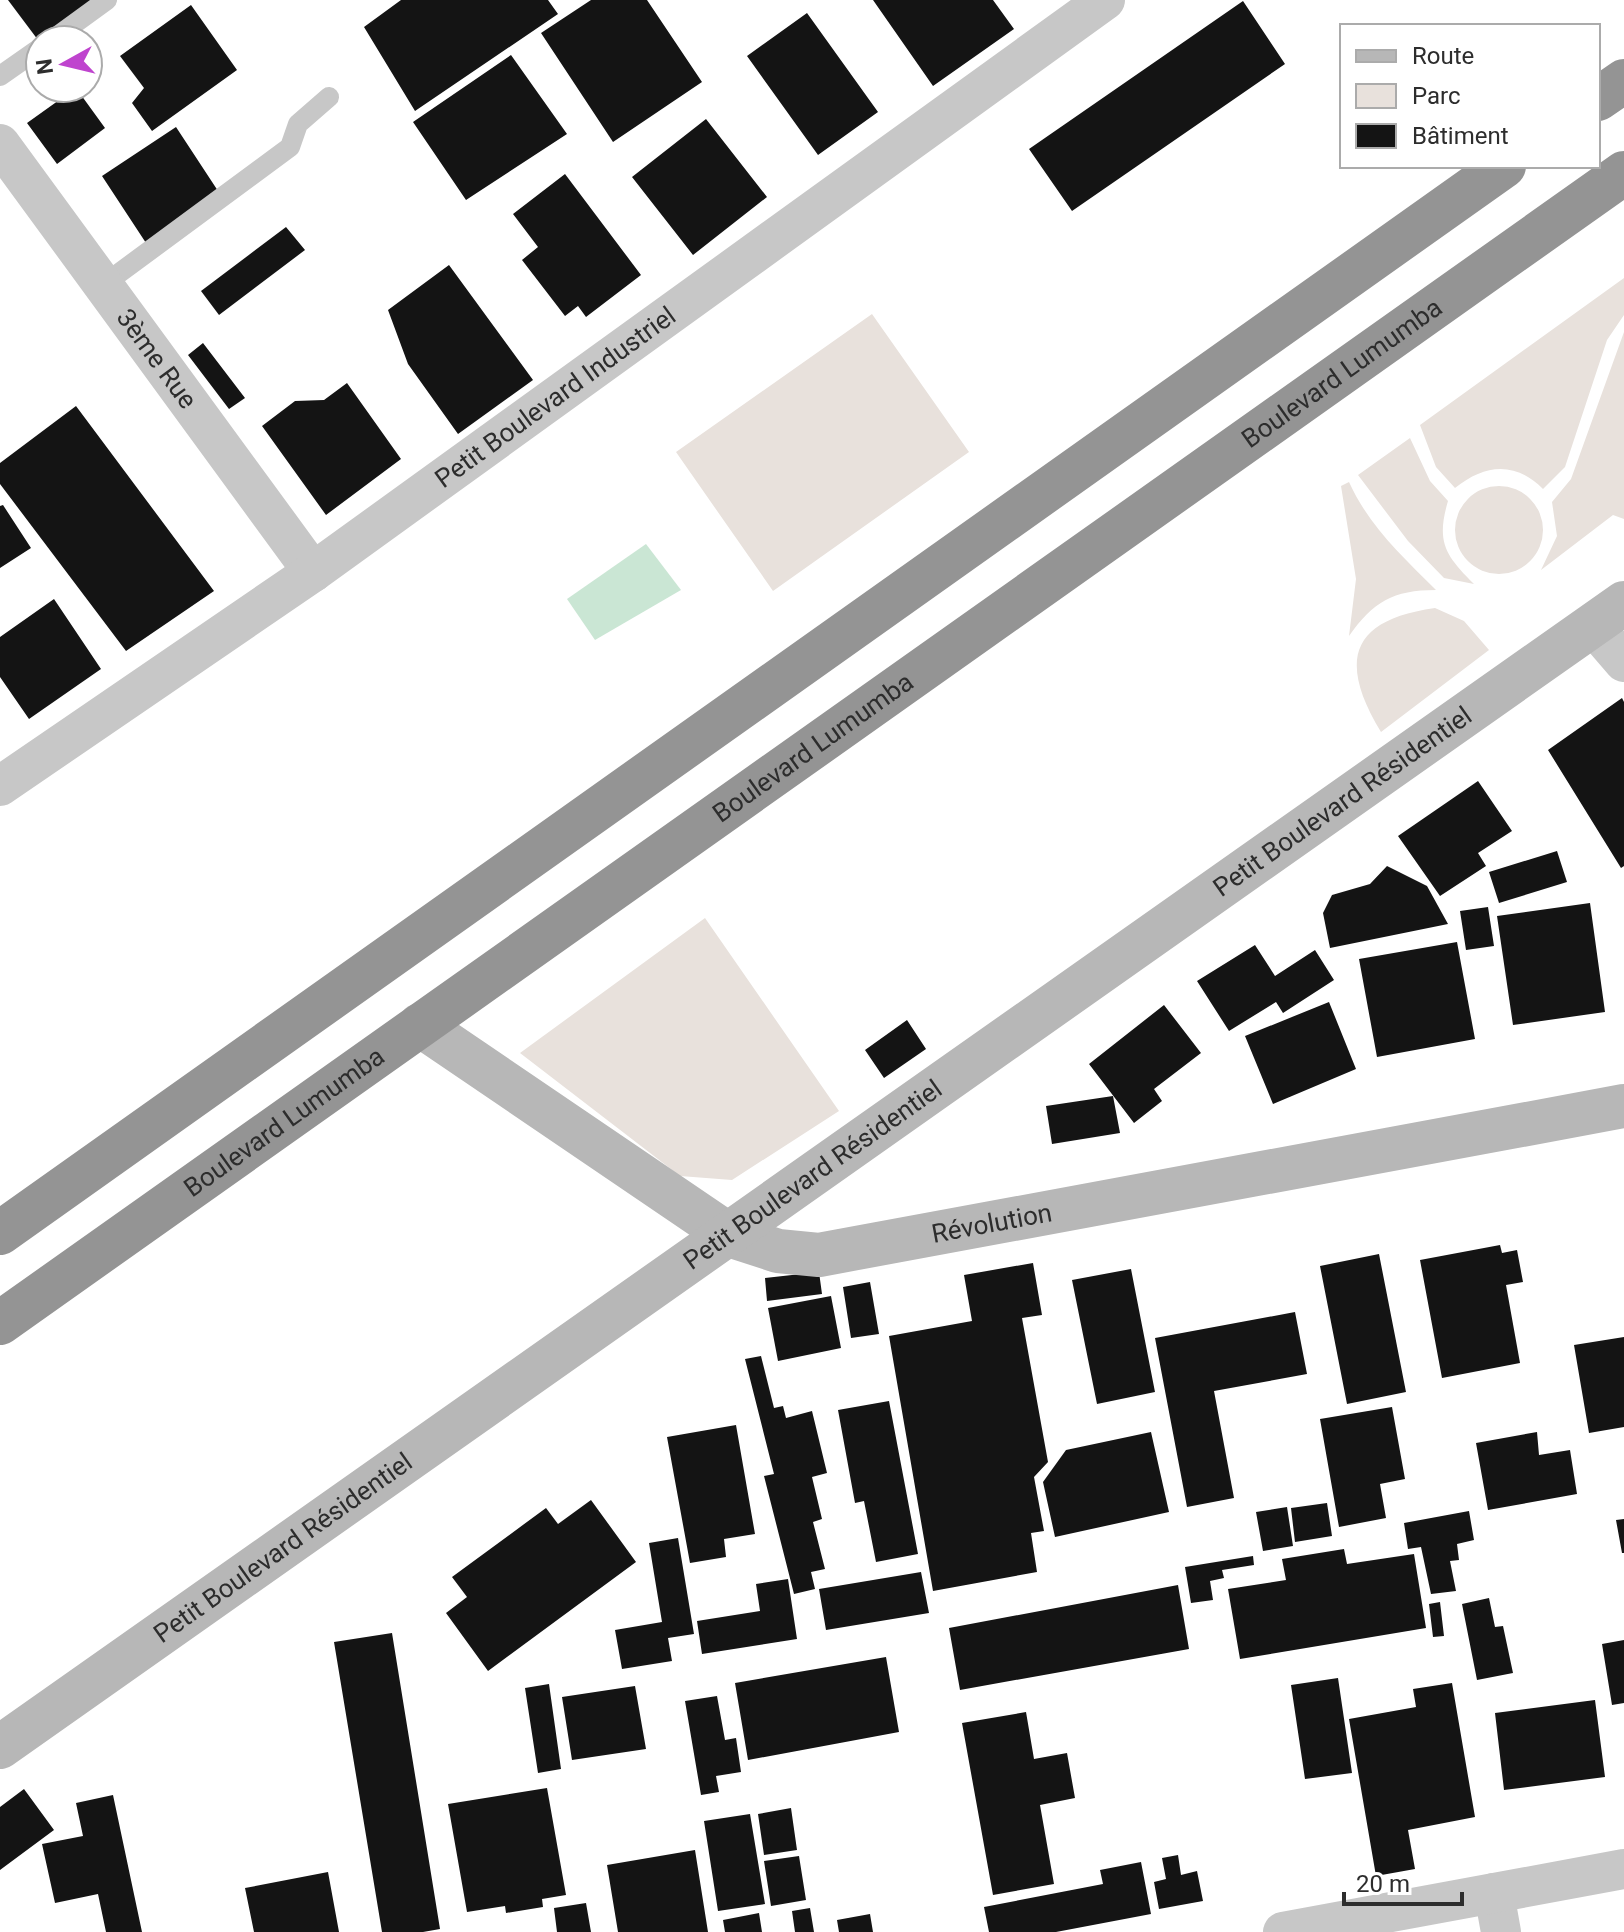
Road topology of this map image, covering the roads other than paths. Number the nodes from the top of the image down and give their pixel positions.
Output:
1 (107, 0) edge
2 (1105, 0) edge
3 (74, 24) edge
4 (24, 59) edge
5 (0, 76) edge
6 (1624, 81) edge
7 (329, 97) dead end
8 (1600, 98) edge
9 (0, 144) edge
10 (1501, 168) edge
11 (1624, 173) edge
12 (103, 285) junction
13 (313, 572) junction
14 (1608, 614) edge
15 (1624, 662) edge
16 (0, 786) edge
17 (420, 1025) junction
18 (1624, 1106) edge
19 (0, 1233) edge
20 (729, 1235) junction
21 (0, 1323) edge
22 (0, 1747) edge
23 (1624, 1869) edge
24 (1494, 1893) junction
25 (1283, 1932) edge
26 (1501, 1932) edge

1 - 3 lane
2 - 13 street, Petit Boulevard Industriel
4 - 5 lane
6 - 8 highway
7 - 12 lane
9 - 12 street, 3ème Rue
10 - 19 highway
11 - 17 highway, Boulevard Lumumba
12 - 13 street, 3ème Rue
13 - 16 street, Petit Boulevard Industriel
14 - 15 street
14 - 20 street, Petit Boulevard Résidentiel
17 - 20 street, Révolution
17 - 21 highway, Boulevard Lumumba
18 - 20 street, Révolution
20 - 22 street, Petit Boulevard Résidentiel
23 - 24 street
24 - 25 street
24 - 26 street

